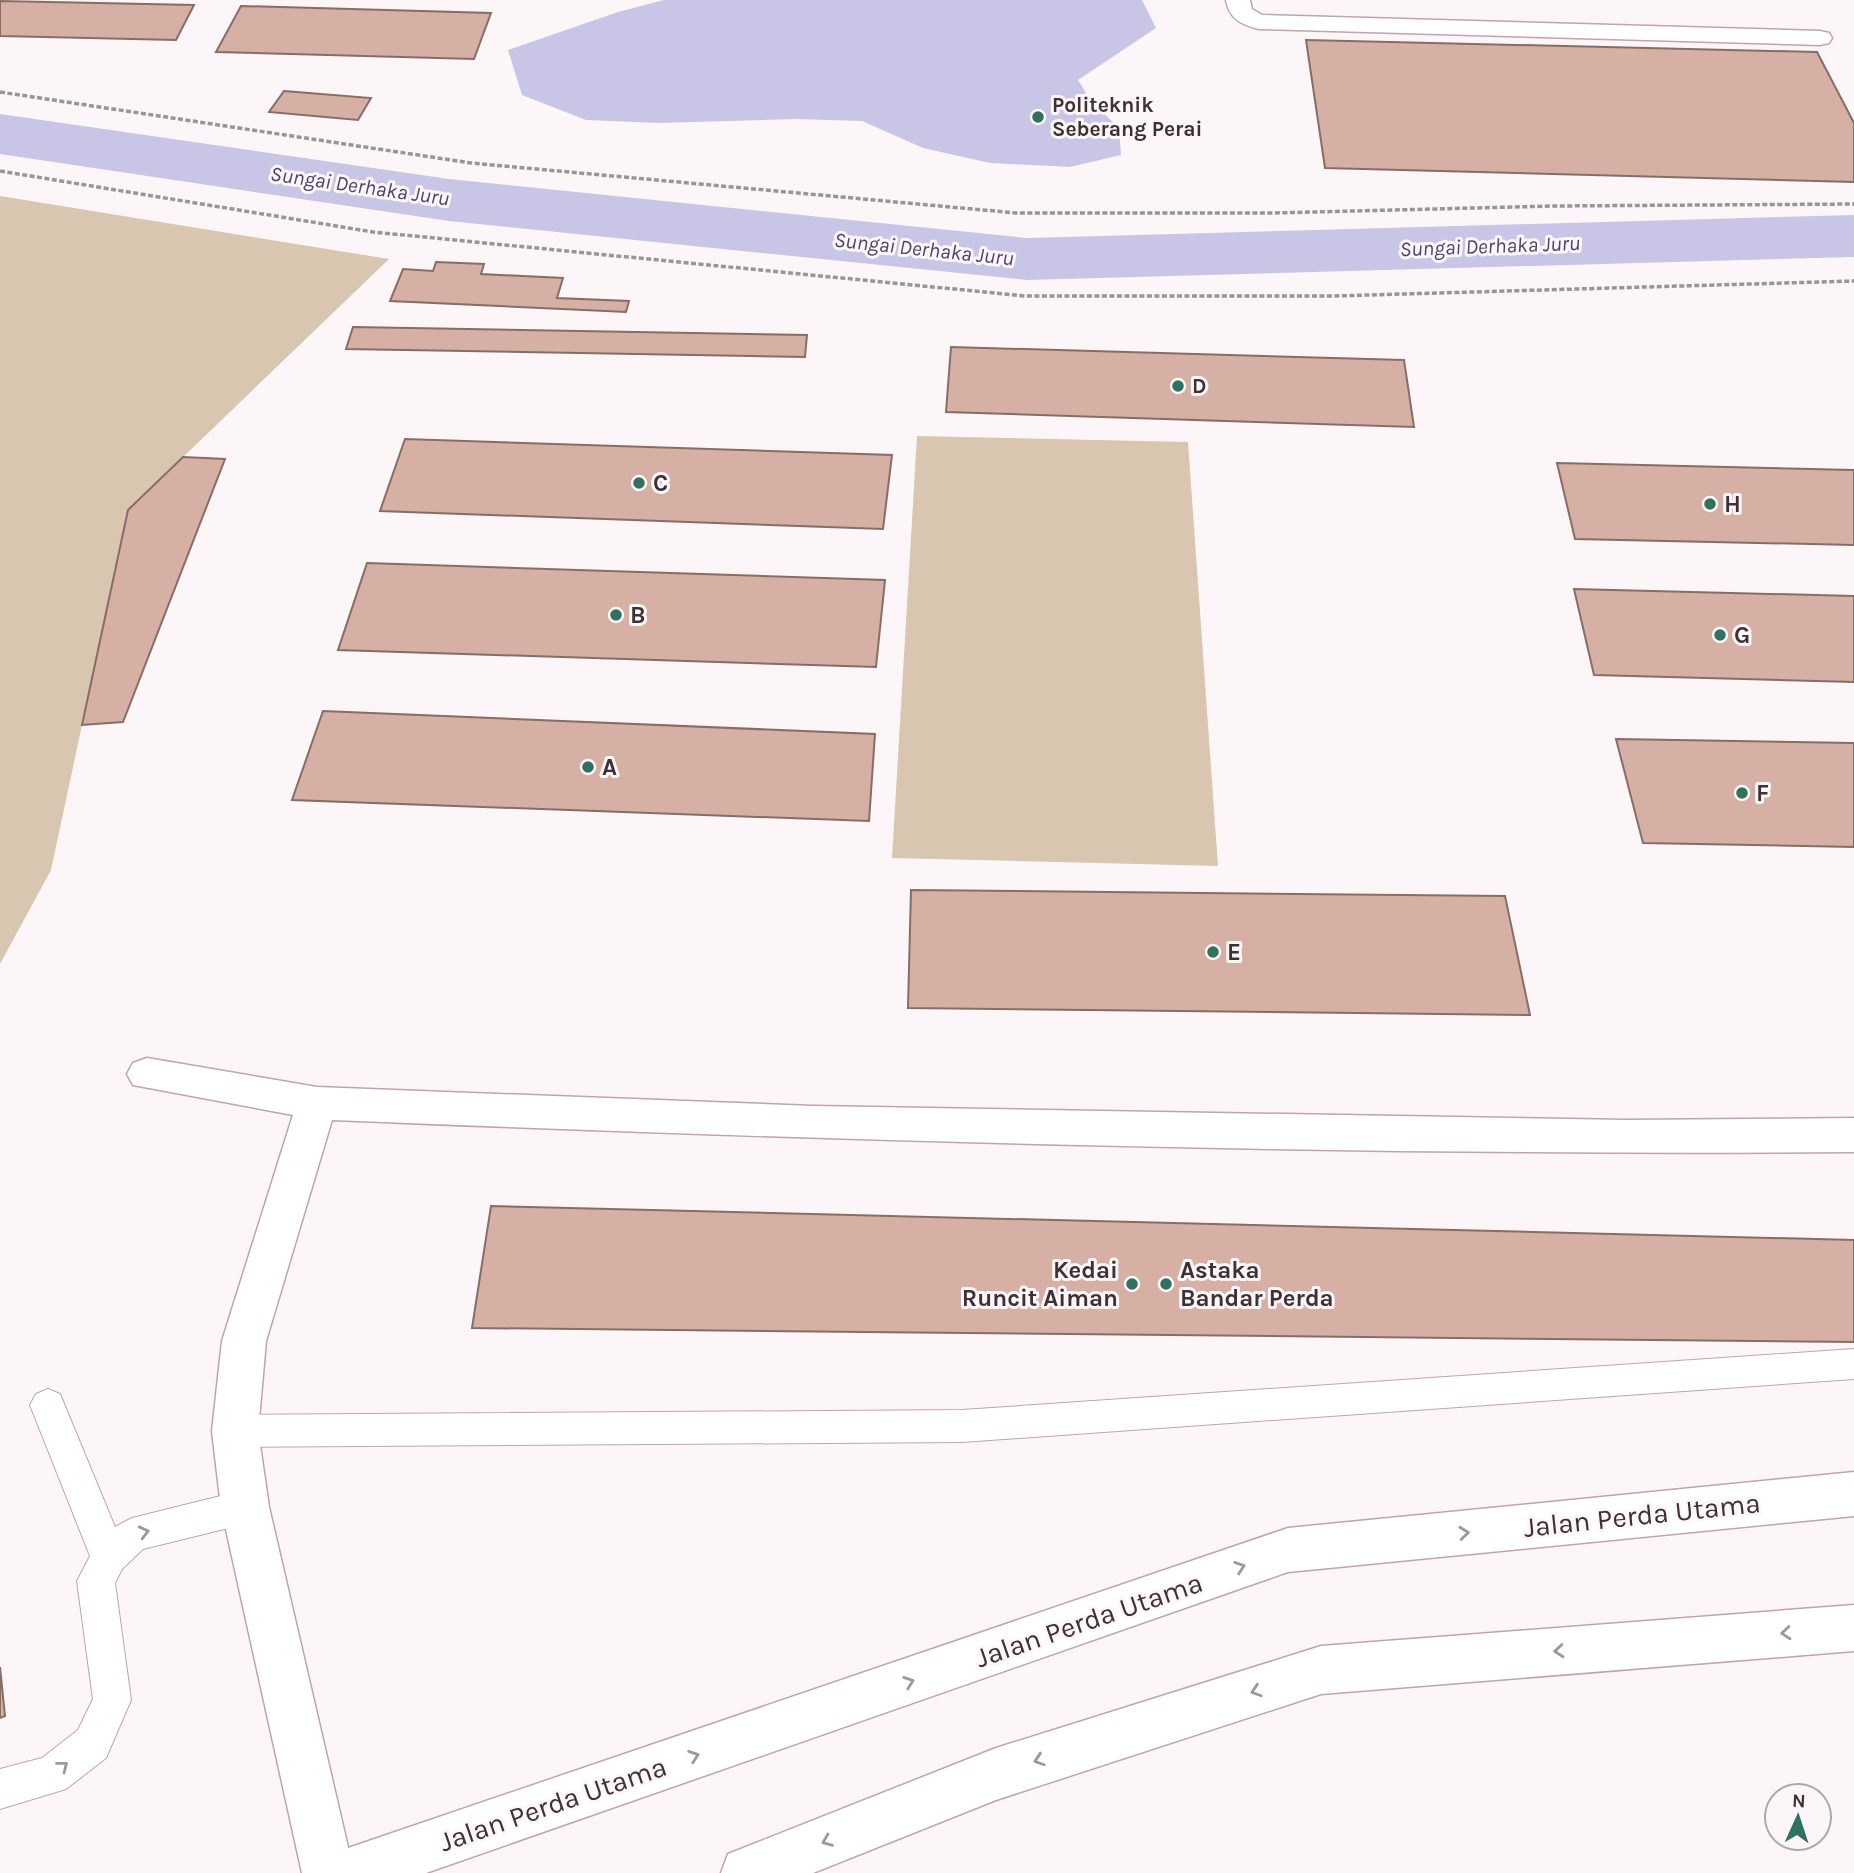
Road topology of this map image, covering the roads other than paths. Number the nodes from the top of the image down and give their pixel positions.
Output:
1 (1238, 0) edge
2 (1821, 38) dead end
3 (147, 1074) dead end
4 (317, 1103) junction
5 (1854, 1135) edge
6 (1854, 1364) edge
7 (48, 1405) dead end
8 (235, 1431) junction
9 (1854, 1494) edge
10 (246, 1507) junction
11 (108, 1557) junction
12 (1854, 1628) edge
13 (0, 1789) edge
14 (328, 1873) edge
15 (351, 1873) edge
16 (747, 1873) edge

1 - 2 street
3 - 4 street
4 - 5 street
4 - 8 street
6 - 8 lane
7 - 11 lane
8 - 10 street
15 -> 9 street, Jalan Perda Utama
11 -> 10 lane
10 - 14 street
13 -> 11 lane
12 -> 16 street

